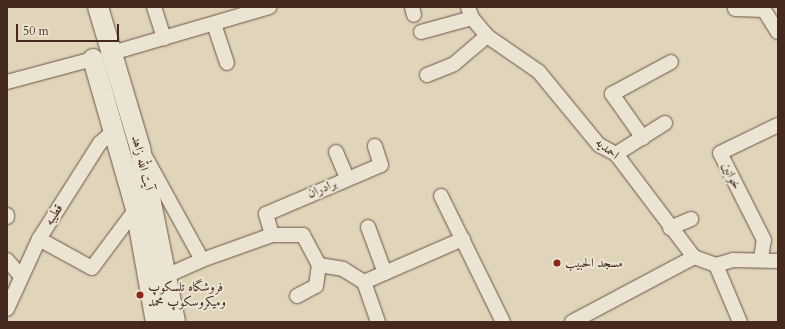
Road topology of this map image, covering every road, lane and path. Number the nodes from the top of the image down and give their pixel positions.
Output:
1 (98, 7) edge
2 (154, 7) edge
3 (778, 7) edge
4 (260, 8) edge
5 (735, 9) dead end
6 (764, 10) junction
7 (470, 13) edge
8 (214, 24) junction
9 (421, 32) dead end
10 (778, 32) edge
11 (487, 36) junction
12 (164, 38) junction
13 (112, 53) junction
14 (93, 59) joint
15 (671, 62) dead end
16 (227, 63) dead end
17 (427, 75) dead end
18 (7, 82) edge
19 (665, 123) dead end
20 (778, 125) edge
21 (115, 130) junction
22 (643, 138) junction
23 (374, 146) dead end
24 (140, 148) junction
25 (336, 152) dead end
26 (616, 154) junction
27 (347, 178) junction
28 (440, 196) dead end
29 (136, 209) junction
30 (691, 218) dead end
31 (368, 227) dead end
32 (670, 228) junction
33 (272, 235) junction
34 (39, 239) junction
35 (463, 239) junction
36 (694, 257) junction
37 (761, 258) junction
38 (7, 260) edge
39 (202, 260) junction
40 (778, 261) edge
41 (318, 265) junction
42 (716, 265) junction
43 (385, 273) junction
44 (21, 276) junction
45 (166, 276) junction
46 (364, 282) junction
47 (297, 296) dead end
48 (7, 309) edge
49 (156, 322) edge
50 (175, 322) edge
51 (378, 322) edge
52 (503, 322) edge
53 (572, 322) edge
54 (740, 322) edge

1 - 13 main road, آیت الله زاهد
2 - 12 street
3 - 6 street
4 - 8 street
5 - 6 street
6 - 10 street
7 - 9 street
7 - 11 street, احمدیه
8 - 12 street
8 - 16 street
11 - 17 street
11 - 26 street, احمدیه
12 - 13 street
13 - 24 main road, آیت الله زاهد
14 - 18 street
14 - 21 main road, آیت الله زاهد
15 - 22 street
19 - 22 street
20 - 37 street, خوانین
21 - 29 main road, آیت الله زاهد
21 - 34 street, قطیبه
22 - 26 street
23 - 27 street, برادران
24 - 39 street
24 - 45 main road, آیت الله زاهد
25 - 27 street
26 - 32 street, احمدیه
27 - 33 street, برادران
28 - 35 street
29 - 34 street
29 - 49 main road, آیت الله زاهد
30 - 32 street
31 - 43 street
32 - 36 street, احمدیه
33 - 39 street
33 - 41 street
34 - 44 street, قطیبه
35 - 43 street
35 - 52 street
36 - 42 street
36 - 53 street
37 - 40 street
37 - 42 street
38 - 44 street
39 - 45 street
41 - 46 street
41 - 47 street
42 - 54 street
43 - 46 street
44 - 48 street, قطیبه
45 - 50 main road, آیت الله زاهد
46 - 51 street

